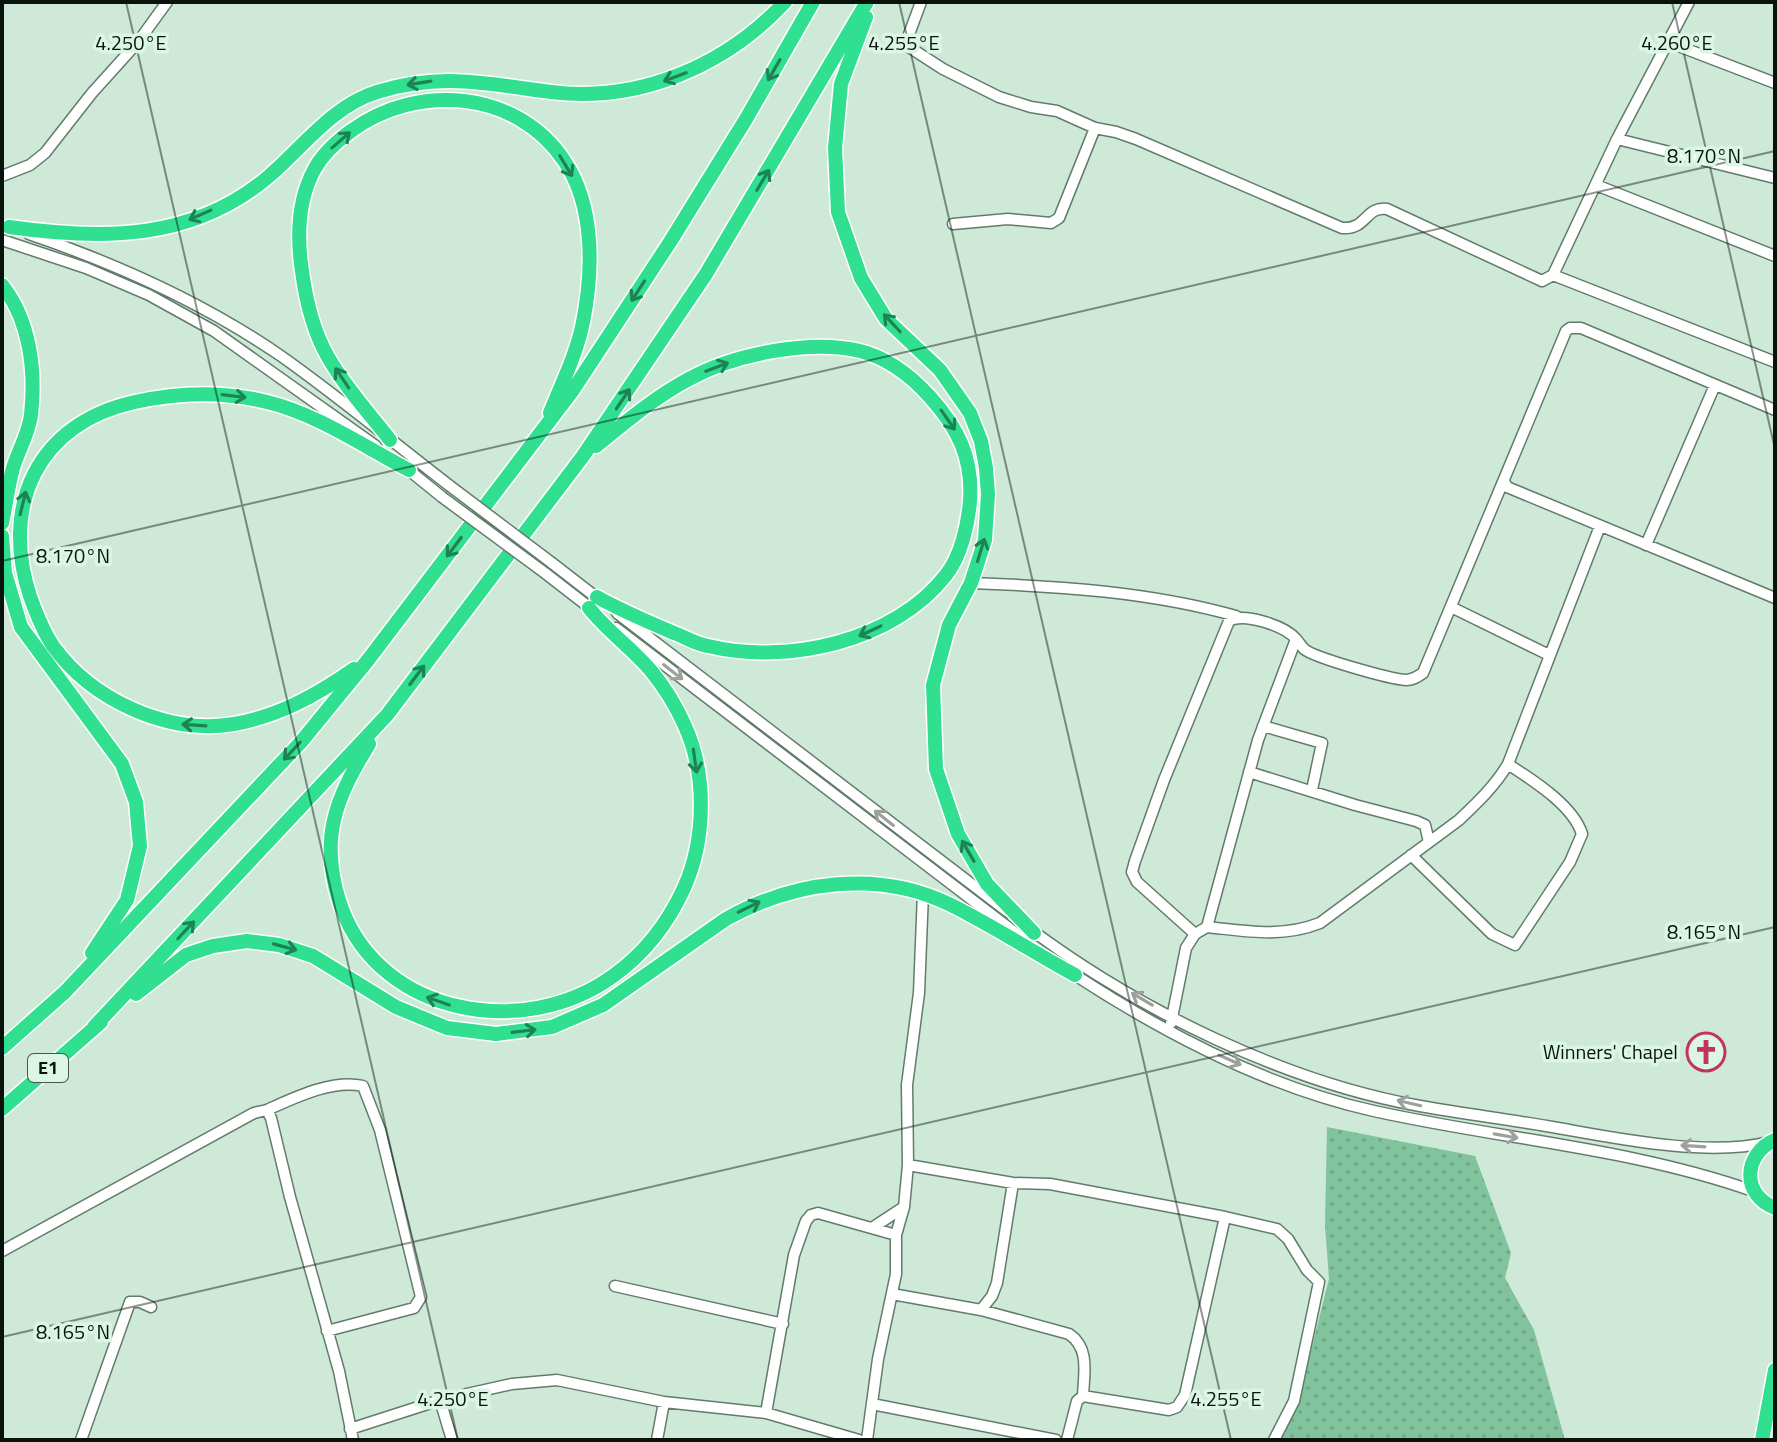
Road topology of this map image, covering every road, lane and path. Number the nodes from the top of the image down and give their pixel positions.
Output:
1 (167, 2) edge
2 (785, 2) edge
3 (813, 2) edge
4 (869, 2) edge
5 (921, 2) edge
6 (1689, 2) edge
7 (1668, 42) junction
8 (1775, 70) edge
9 (1772, 82) edge
10 (1095, 128) junction
11 (1617, 139) junction
12 (2, 176) edge
13 (1775, 178) edge
14 (1596, 185) junction
15 (953, 224) dead end
16 (4, 230) edge
17 (1775, 256) edge
18 (1553, 275) junction
19 (2, 285) edge
20 (1775, 362) edge
21 (1715, 385) junction
22 (1775, 410) edge
23 (541, 433) junction
24 (390, 440) junction
25 (583, 456) junction
26 (409, 470) junction
27 (1504, 481) junction
28 (2, 523) edge
29 (1600, 526) junction
30 (2, 536) edge
31 (1646, 545) junction
32 (971, 583) junction
33 (1775, 598) edge
34 (593, 602) junction
35 (1451, 607) junction
36 (1236, 616) junction
37 (1296, 639) junction
38 (1549, 655) junction
39 (368, 660) junction
40 (387, 715) junction
41 (1263, 726) junction
42 (1508, 764) junction
43 (1249, 772) junction
44 (1312, 790) junction
45 (1429, 842) junction
46 (1411, 855) junction
47 (923, 893) junction
48 (1207, 927) junction
49 (1034, 933) junction
50 (1195, 934) junction
51 (1075, 975) junction
52 (65, 992) junction
53 (1172, 1017) junction
54 (94, 1027) junction
55 (1170, 1031) junction
56 (2, 1048) edge
57 (1354, 1089) junction
58 (1349, 1104) junction
59 (2, 1109) edge
60 (267, 1110) junction
61 (1459, 1111) junction
62 (1455, 1127) junction
63 (1773, 1141) edge
64 (908, 1165) junction
65 (1013, 1183) junction
66 (1757, 1196) junction
67 (904, 1207) junction
68 (1775, 1208) edge
69 (1225, 1217) junction
70 (1775, 1221) edge
71 (872, 1228) junction
72 (896, 1235) junction
73 (2, 1251) edge
74 (615, 1286) dead end
75 (892, 1294) junction
76 (151, 1307) dead end
77 (981, 1310) junction
78 (783, 1324) junction
79 (327, 1331) junction
80 (1775, 1370) edge
81 (1083, 1396) junction
82 (440, 1400) junction
83 (664, 1402) junction
84 (872, 1404) junction
85 (766, 1413) junction
86 (352, 1434) edge
87 (81, 1440) edge
88 (452, 1440) edge
89 (657, 1440) edge
90 (859, 1440) edge
91 (867, 1440) edge
92 (1056, 1440) edge
93 (1067, 1440) edge
94 (1274, 1440) edge
95 (1762, 1440) edge

1 - 12 street
2 -> 16 highway
3 -> 23 highway
25 -> 4 highway
32 -> 4 highway
5 - 10 street
6 - 7 street
7 - 9 street
7 - 11 street
8 - 9 street
10 - 15 street
10 - 18 street
11 - 13 street
11 - 14 street
14 - 17 street
14 - 18 street
16 - 24 street
16 - 26 street
18 - 20 street
19 - 28 highway
21 - 22 street
21 - 27 street
21 - 31 street
24 -> 23 highway
23 -> 39 highway
24 - 34 street, bridge
25 -> 34 highway
40 -> 25 highway
26 - 34 street, bridge
39 -> 26 highway
27 - 29 street
27 - 35 street
29 - 31 street
29 - 38 street
30 - 52 highway
31 - 33 street
32 - 36 street
49 -> 32 highway
34 -> 40 highway
49 -> 34 street
34 -> 51 street
35 - 37 street
35 - 38 street
36 - 37 street
36 - 50 street
37 - 41 street
38 - 42 street
39 -> 52 highway
54 -> 40 highway
41 - 43 street
41 - 44 street
42 - 45 street
42 - 46 street
43 - 44 street
43 - 48 street
44 - 45 street
45 - 46 street
46 - 48 street
47 - 51 highway
54 -> 47 highway
47 - 64 street
48 - 50 street
53 -> 49 street
50 - 53 street
51 - 55 street
52 - 56 highway, E1
53 - 55 street
53 - 57 street
54 - 59 highway, E1
55 -> 58 street
57 - 58 street
61 -> 57 street
58 - 62 street
60 - 73 street
60 - 79 street
60 - 79 street
61 - 62 street
63 -> 61 street
62 -> 66 street
63 - 66 highway
64 - 65 street
64 - 67 street
65 - 69 street
65 - 77 street
66 - 68 highway
66 - 70 highway
67 - 71 street
67 - 72 street
69 - 81 street
69 - 94 street
71 - 72 street
71 - 78 street
72 - 75 street
74 - 78 street
75 - 77 street
75 - 84 street
76 - 87 street
77 - 81 street
78 - 85 street
79 - 86 street
80 - 95 highway
81 - 93 street
82 - 83 street
82 - 86 street
82 - 88 street
83 - 85 street
83 - 89 street
84 - 91 street
84 - 92 street
85 - 90 street

